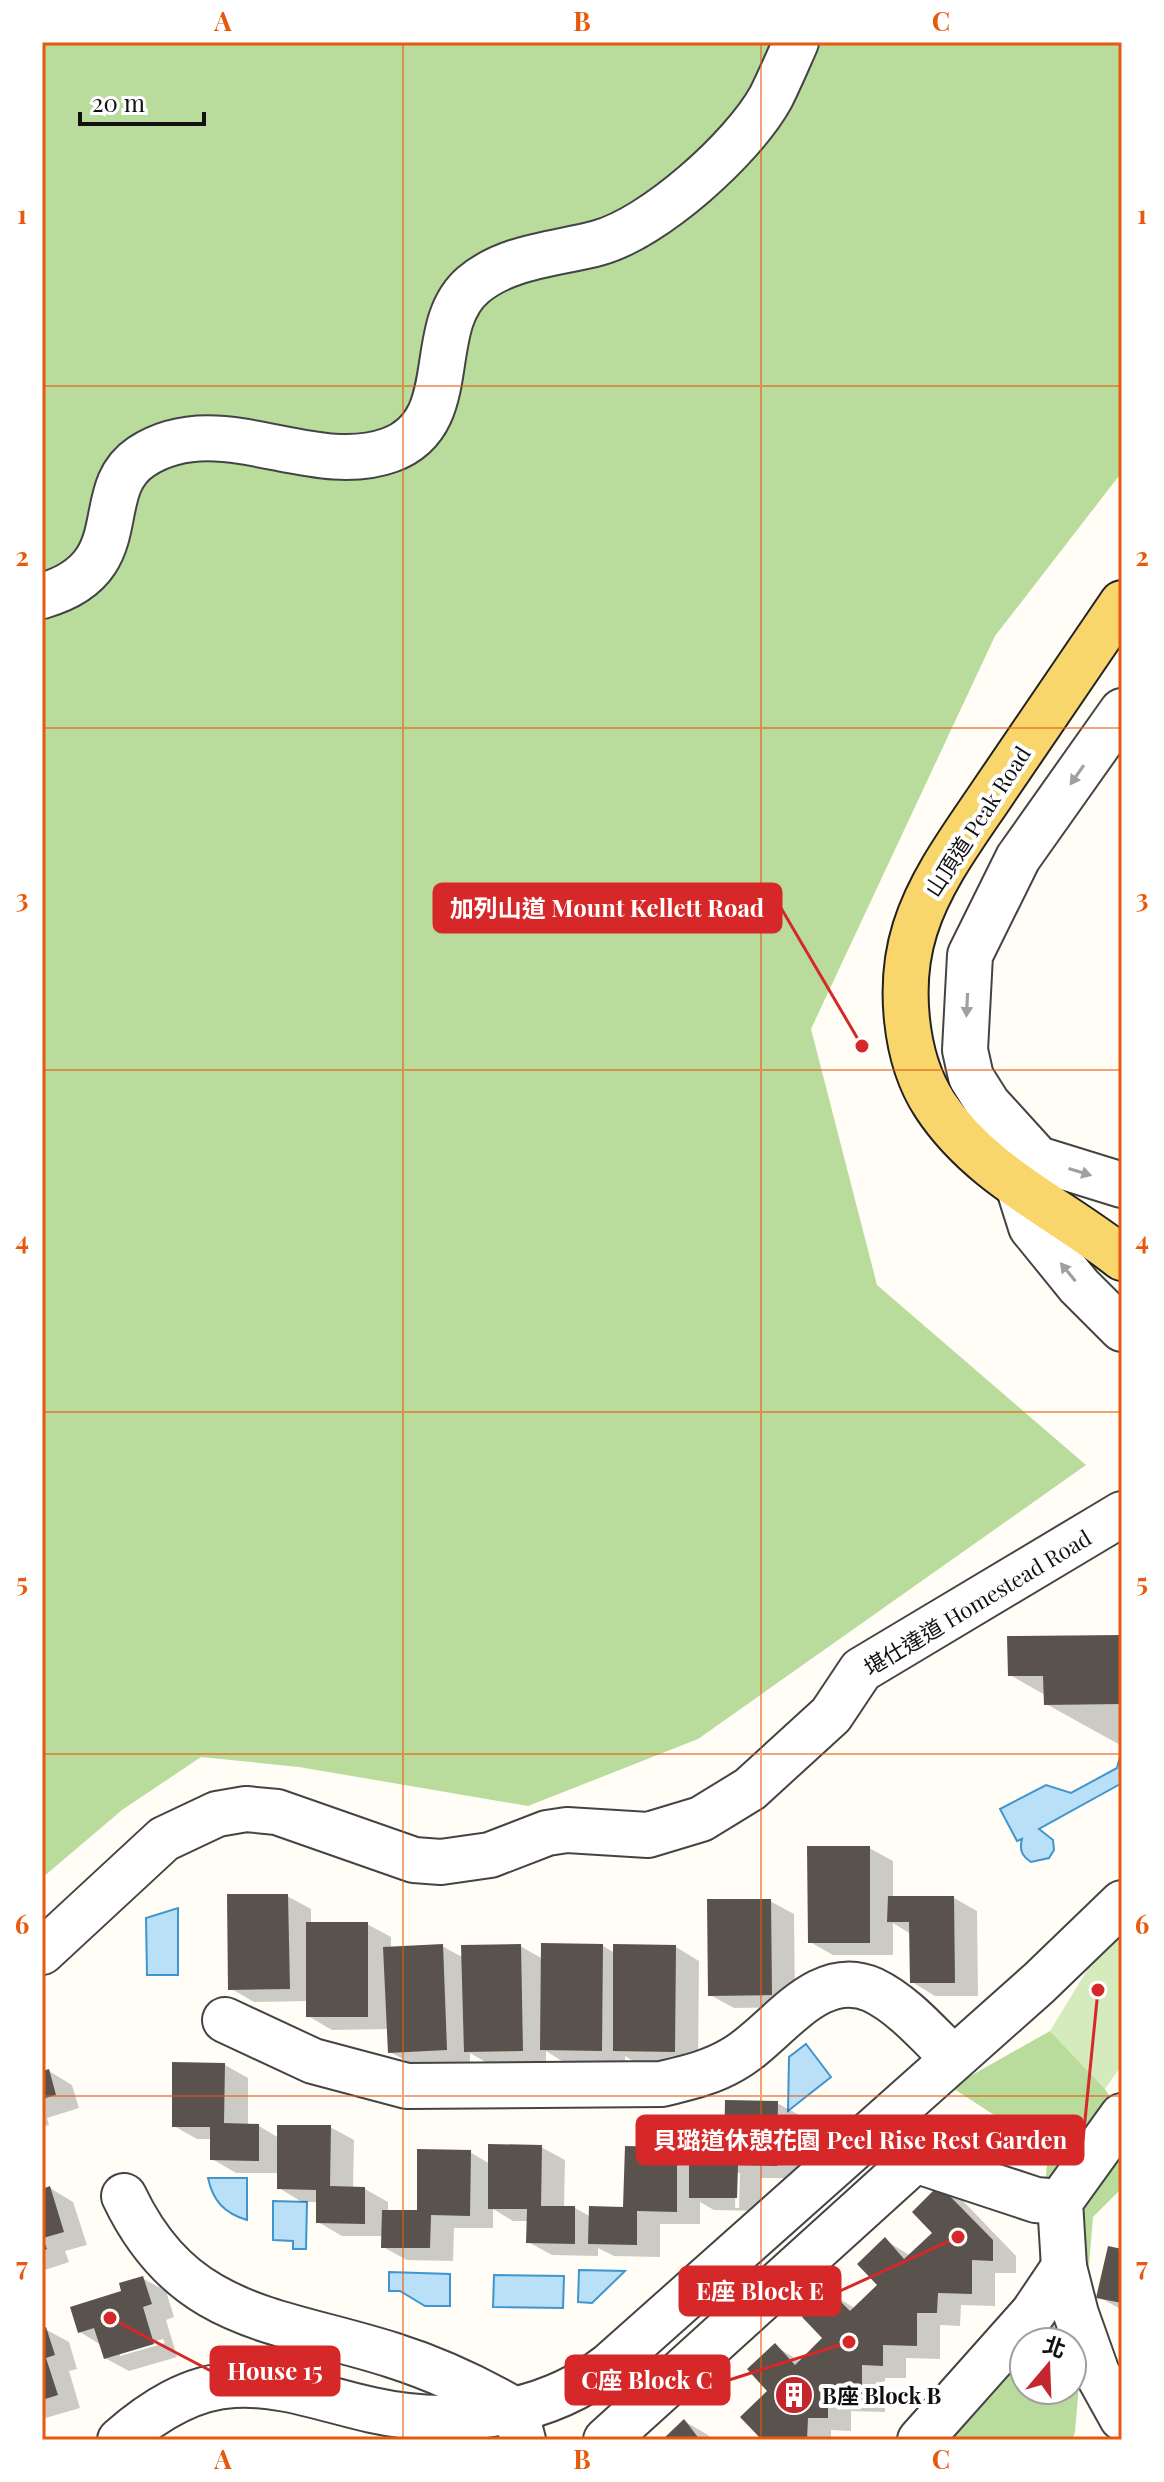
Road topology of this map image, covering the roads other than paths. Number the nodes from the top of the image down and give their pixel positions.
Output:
1 (796, 42) edge
2 (42, 596) edge
3 (1122, 603) edge
4 (1122, 711) edge
5 (1029, 1174) junction
6 (1122, 1185) edge
7 (1122, 1258) edge
8 (1122, 1329) edge
9 (1122, 1514) edge
10 (1122, 1903) edge
11 (42, 1952) edge
12 (225, 2020) dead end
13 (953, 2058) junction
14 (1122, 2116) edge
15 (1122, 2131) edge
16 (1085, 2165) junction
17 (124, 2196) dead end
18 (1060, 2202) junction
19 (1064, 2267) junction
20 (1122, 2418) edge
21 (519, 2425) edge
22 (120, 2440) edge
23 (606, 2440) edge
24 (920, 2440) edge

1 - 2 street
3 - 5 main road, 山頂道 Peak Road
4 -> 5 street
5 -> 6 street
5 - 7 main road, 山頂道 Peak Road
8 -> 5 street
9 - 11 street, 堪仕達道 Homestead Road
10 - 13 street
12 - 13 street
13 - 21 street
14 - 16 street
15 - 16 street
16 - 18 street
17 - 21 street
18 - 19 street
18 - 23 street
19 - 20 street
19 - 24 street
21 - 22 street

